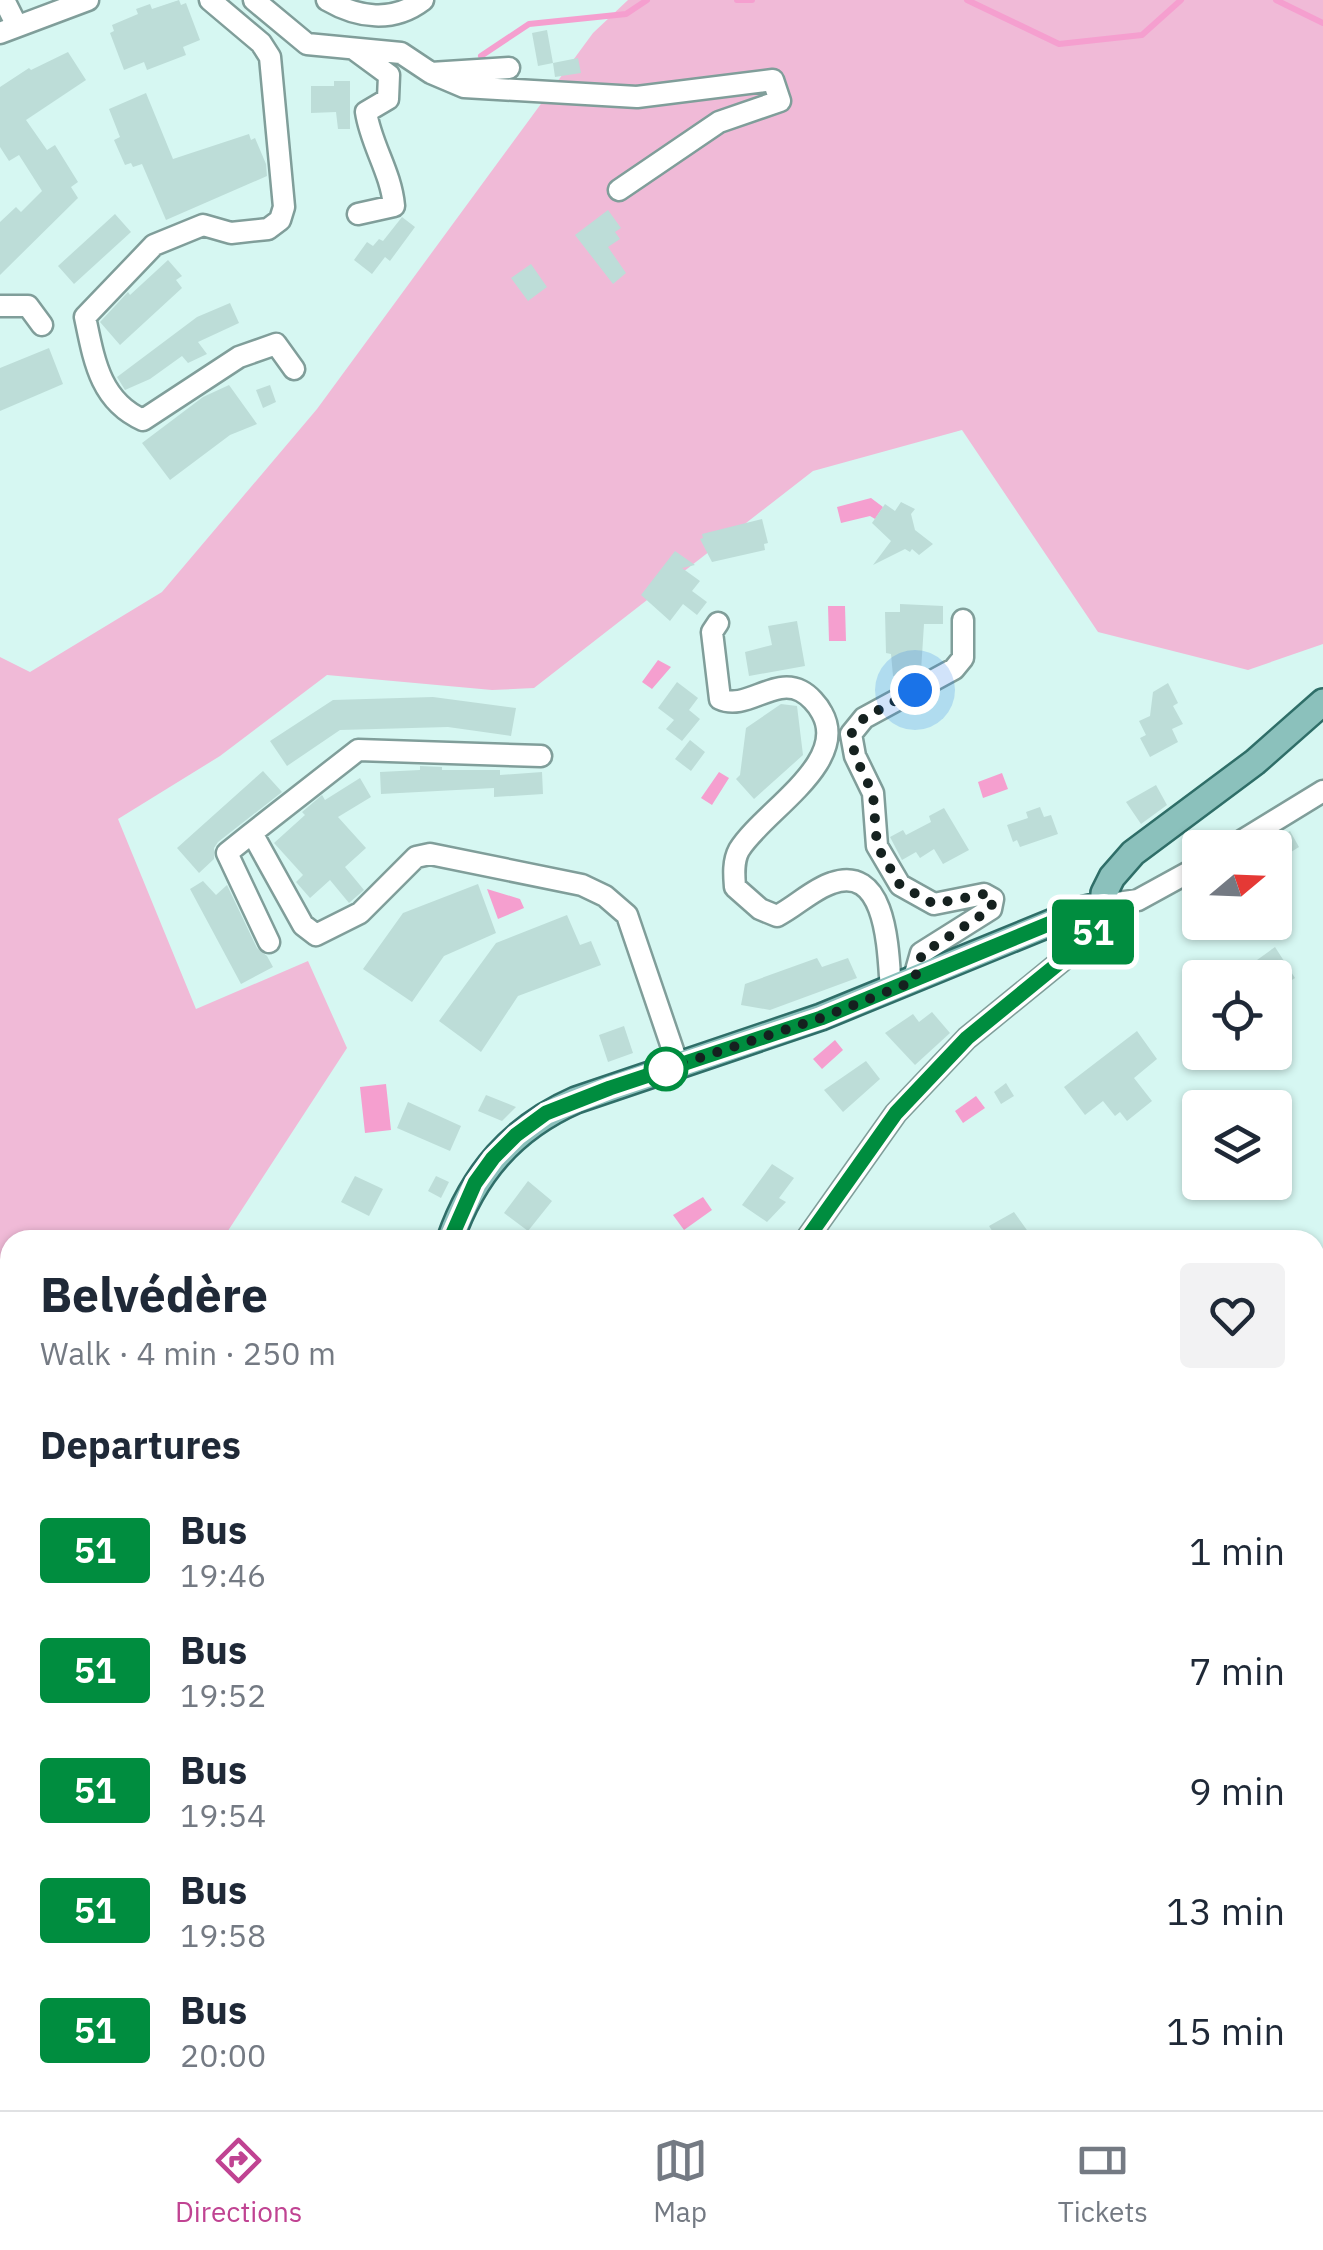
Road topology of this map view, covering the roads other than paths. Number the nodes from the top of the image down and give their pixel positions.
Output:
1 (4, 0) edge
2 (88, 0) edge
3 (210, 0) edge
4 (254, 0) edge
5 (327, 0) edge
6 (423, 0) edge
7 (8, 30) edge
8 (354, 48) junction
9 (509, 68) dead end
10 (431, 73) junction
11 (618, 190) dead end
12 (358, 214) dead end
13 (0, 306) edge
14 (42, 325) dead end
15 (294, 369) dead end
16 (962, 620) dead end
17 (718, 623) dead end
18 (1323, 702) edge
19 (542, 756) dead end
20 (1323, 791) edge
21 (1259, 830) edge
22 (252, 832) junction
23 (1182, 876) edge
24 (1104, 905) junction
25 (269, 942) dead end
26 (902, 985) junction
27 (678, 1064) junction
28 (454, 1230) edge
29 (813, 1230) edge

1 - 7 street
2 - 7 street
3 - 15 street
4 - 8 street
5 - 6 street
8 - 10 street
8 - 12 street
9 - 10 street
10 - 11 street
13 - 14 street
16 - 26 street
17 - 26 street
18 - 24 main road
19 - 22 street
20 - 21 street
22 - 25 street
22 - 27 street
23 - 24 street
24 - 26 main road
24 - 29 street
26 - 27 main road
27 - 28 main road

